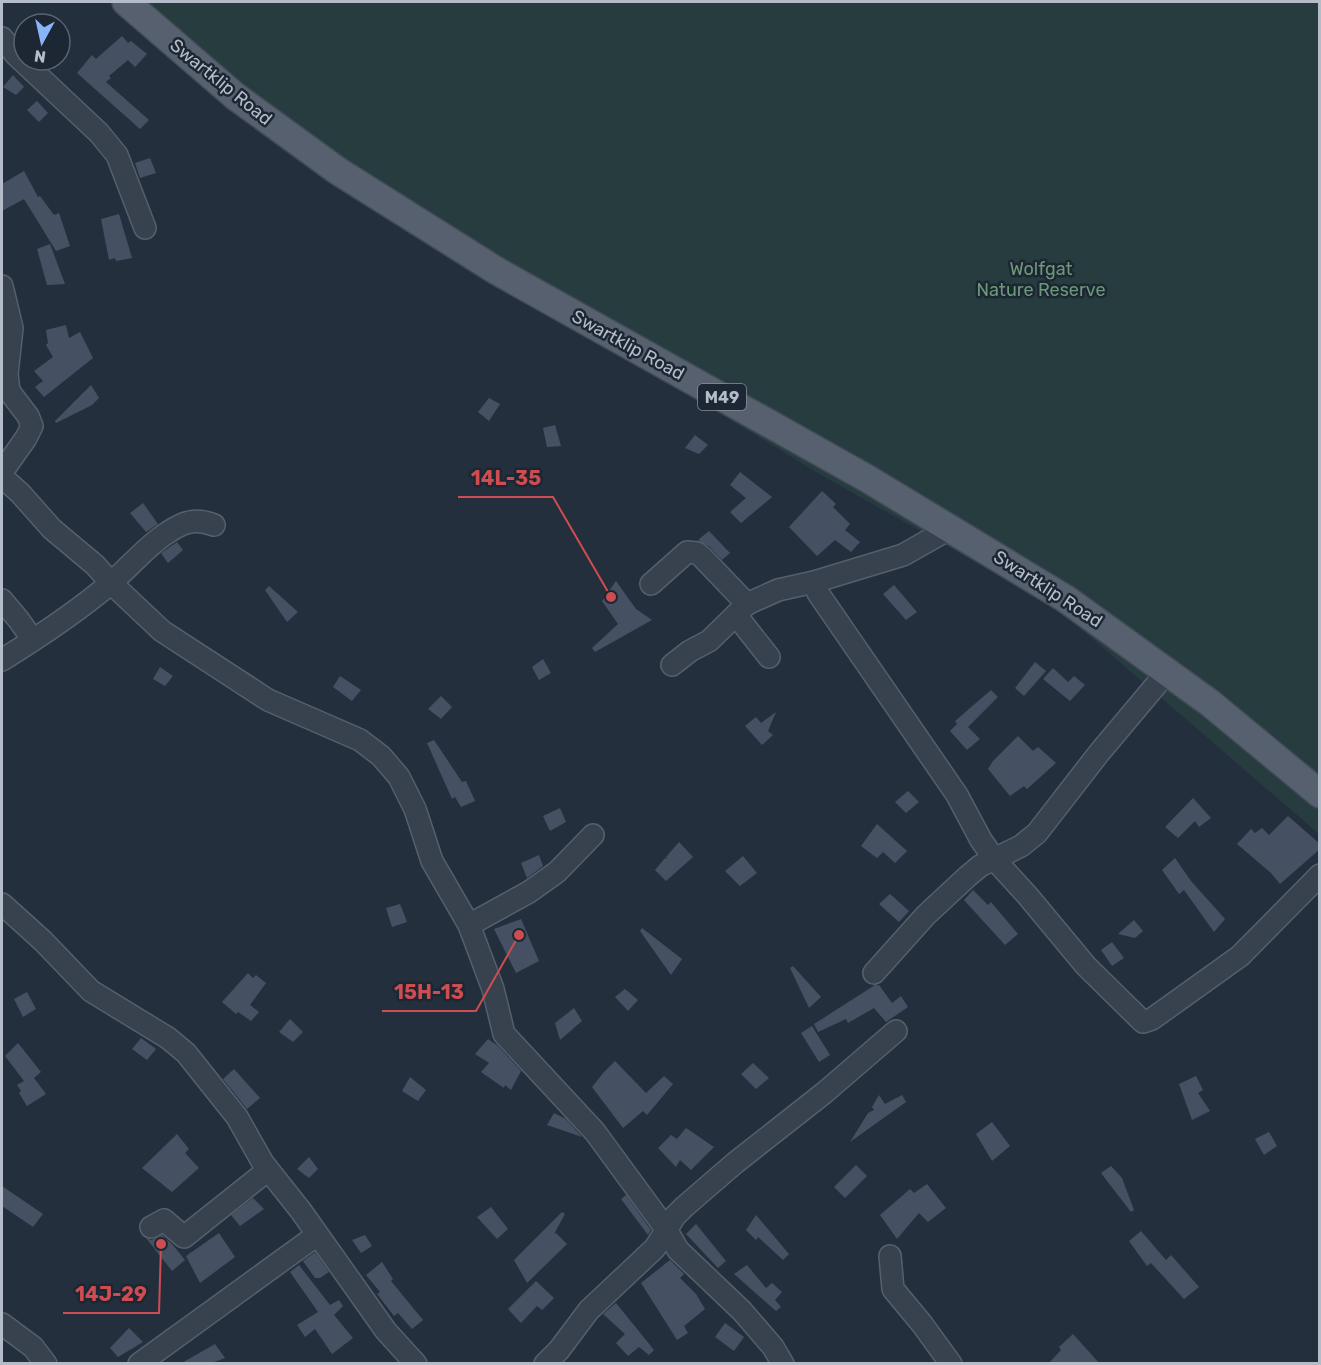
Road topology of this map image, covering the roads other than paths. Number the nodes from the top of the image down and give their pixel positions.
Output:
1 (126, 2) edge
2 (2, 38) edge
3 (145, 228) dead end
4 (2, 285) edge
5 (2, 472) edge
6 (2, 477) edge
7 (214, 525) dead end
8 (949, 529) junction
9 (814, 582) junction
10 (111, 583) junction
11 (651, 584) dead end
12 (2, 600) edge
13 (742, 610) junction
14 (33, 640) junction
15 (769, 657) dead end
16 (2, 660) edge
17 (672, 665) dead end
18 (1167, 672) junction
19 (1320, 794) edge
20 (593, 835) dead end
21 (995, 860) junction
22 (1320, 875) edge
23 (4, 911) edge
24 (469, 926) junction
25 (874, 972) dead end
26 (896, 1031) dead end
27 (268, 1170) junction
28 (151, 1227) dead end
29 (666, 1229) junction
30 (317, 1235) junction
31 (890, 1256) dead end
32 (2, 1324) edge
33 (46, 1364) edge
34 (139, 1364) edge
35 (416, 1364) edge
36 (545, 1364) edge
37 (783, 1364) edge
38 (951, 1364) edge

1 - 8 main road, Swartklip Road / M49
2 - 3 street
4 - 5 street
6 - 10 street
7 - 10 street
8 - 9 street
8 - 18 main road, Swartklip Road / M49
9 - 13 street
9 - 21 street
10 - 14 street
10 - 24 street
11 - 13 street
12 - 14 street
13 - 15 street
13 - 17 street
14 - 16 street
18 - 19 main road, Swartklip Road / M49
18 - 21 street
20 - 24 street
21 - 22 street
21 - 25 street
23 - 27 street
24 - 29 street
26 - 29 street
27 - 28 street
27 - 30 street
29 - 36 street
29 - 37 street
30 - 34 street
30 - 35 street
31 - 38 street
32 - 33 street

